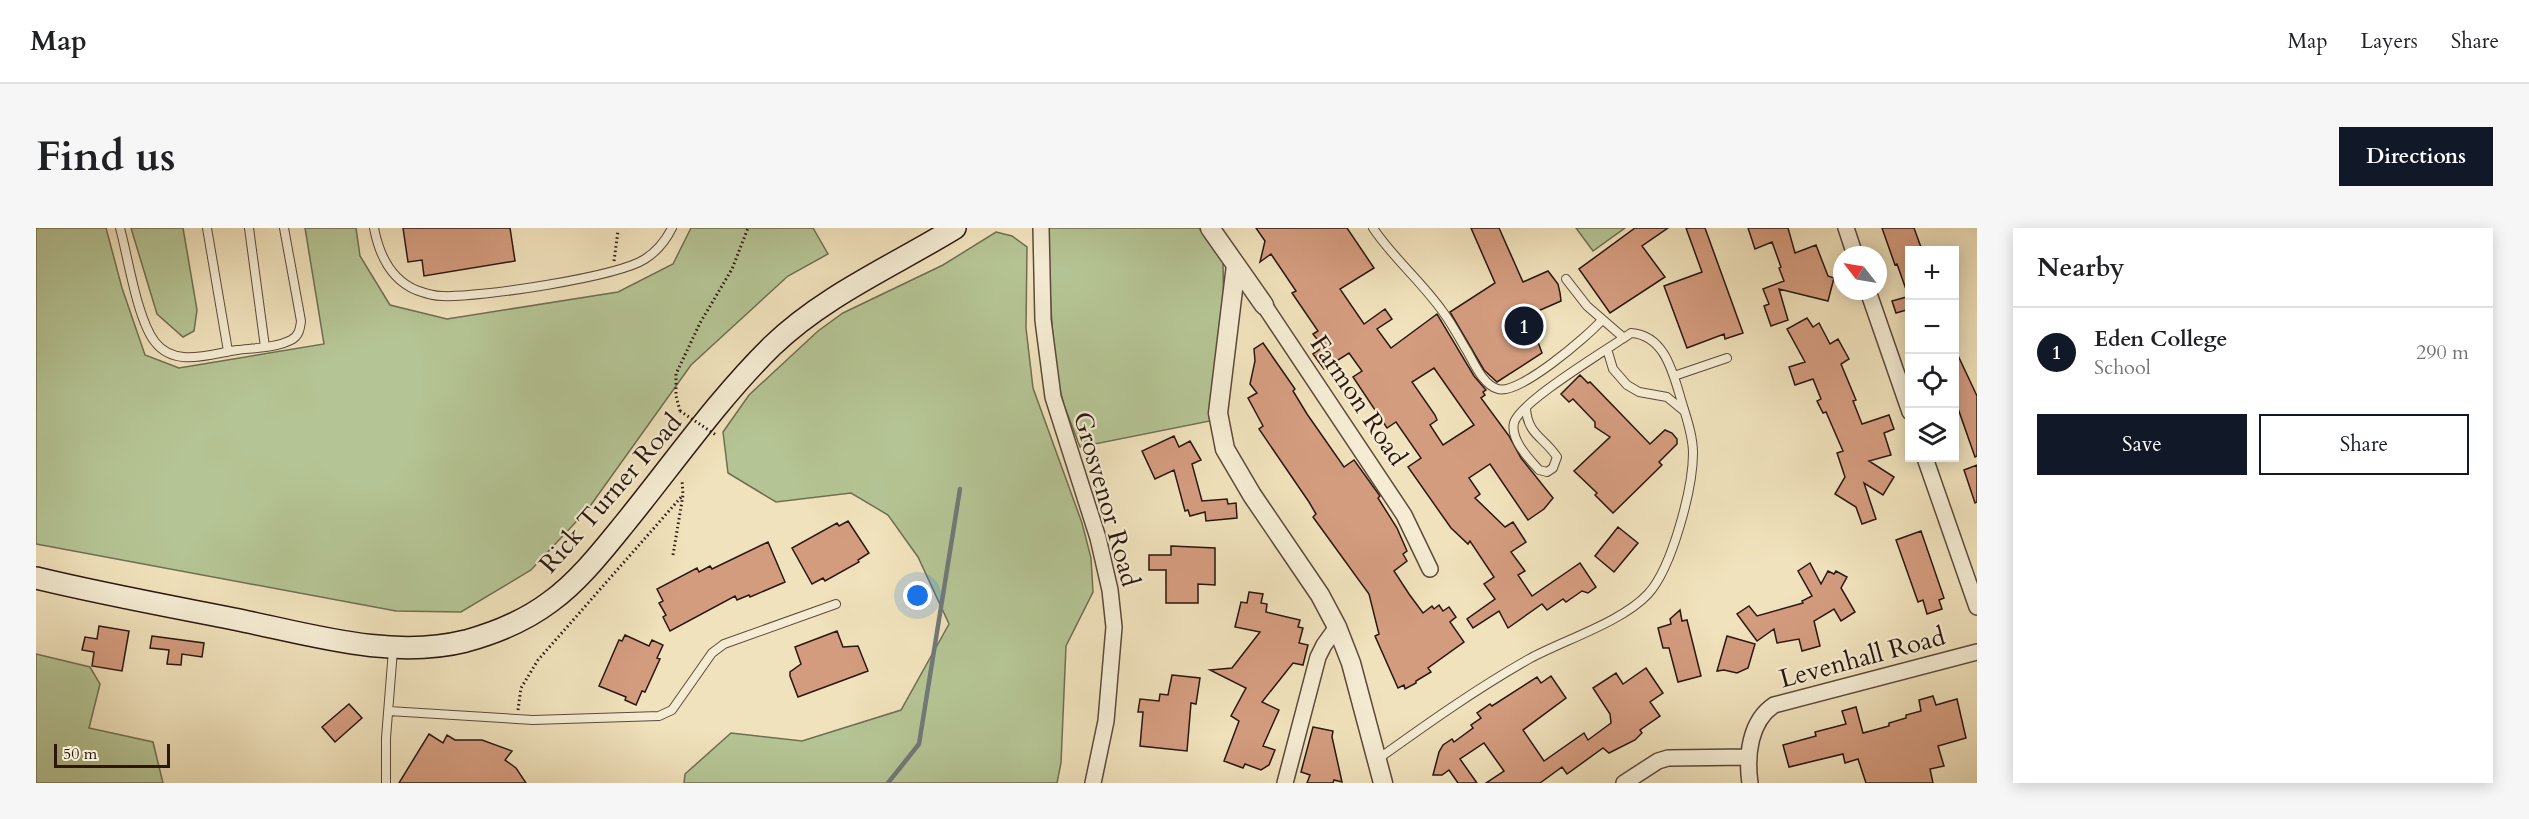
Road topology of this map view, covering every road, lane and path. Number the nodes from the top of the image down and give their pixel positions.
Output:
1 (120, 228) edge
2 (207, 228) edge
3 (249, 228) edge
4 (284, 228) edge
5 (374, 228) edge
6 (672, 228) edge
7 (748, 228) edge
8 (955, 228) edge
9 (1041, 228) edge
10 (1210, 228) edge
11 (1373, 228) edge
12 (1846, 228) edge
13 (618, 231) dead end
14 (1852, 246) edge
15 (1236, 265) junction
16 (612, 271) junction
17 (1566, 279) dead end
18 (1871, 300) edge
19 (1264, 305) junction
20 (1232, 315) junction
21 (1602, 320) junction
22 (1624, 338) junction
23 (265, 347) junction
24 (1607, 349) junction
25 (228, 351) junction
26 (1727, 358) dead end
27 (1674, 376) junction
28 (1909, 408) edge
29 (1526, 409) junction
30 (1685, 412) junction
31 (716, 435) dead end
32 (1926, 462) edge
33 (673, 555) dead end
34 (1430, 569) dead end
35 (36, 578) edge
36 (836, 604) dead end
37 (1977, 607) edge
38 (1337, 627) junction
39 (393, 648) junction
40 (1977, 652) edge
41 (389, 711) junction
42 (517, 720) junction
43 (1749, 757) junction
44 (1378, 759) junction
45 (386, 783) edge
46 (1093, 783) edge
47 (1285, 783) edge
48 (1383, 783) edge
49 (1624, 783) edge
50 (1750, 783) edge

1 - 25 lane
2 - 25 lane
3 - 23 lane
4 - 23 lane
5 - 16 lane
6 - 16 lane
7 - 31 path, bridge
8 - 39 main road, Rick Turner Road
9 - 46 street, Grosvenor Road
10 - 15 street, Farmon Road
11 - 21 lane
12 - 14 street
13 - 16 path
15 - 19 street, Farmon Road
15 - 20 street
17 - 21 lane
18 - 28 street
19 - 20 street
19 - 34 street, Farmon Road
20 - 38 street
21 - 22 lane
22 - 24 lane
22 - 27 lane
23 - 25 lane
24 - 29 lane
24 - 30 lane
26 - 27 lane
27 - 30 lane
29 - 29 lane
30 - 44 lane
32 - 37 street
33 - 42 path
35 - 39 main road, Rick Turner Road
36 - 42 lane
38 - 44 street
38 - 47 street
39 - 41 lane
40 - 43 street, Levenhall Road
41 - 42 lane
41 - 45 lane
43 - 49 street
43 - 50 street, Levenhall Road
44 - 48 street

